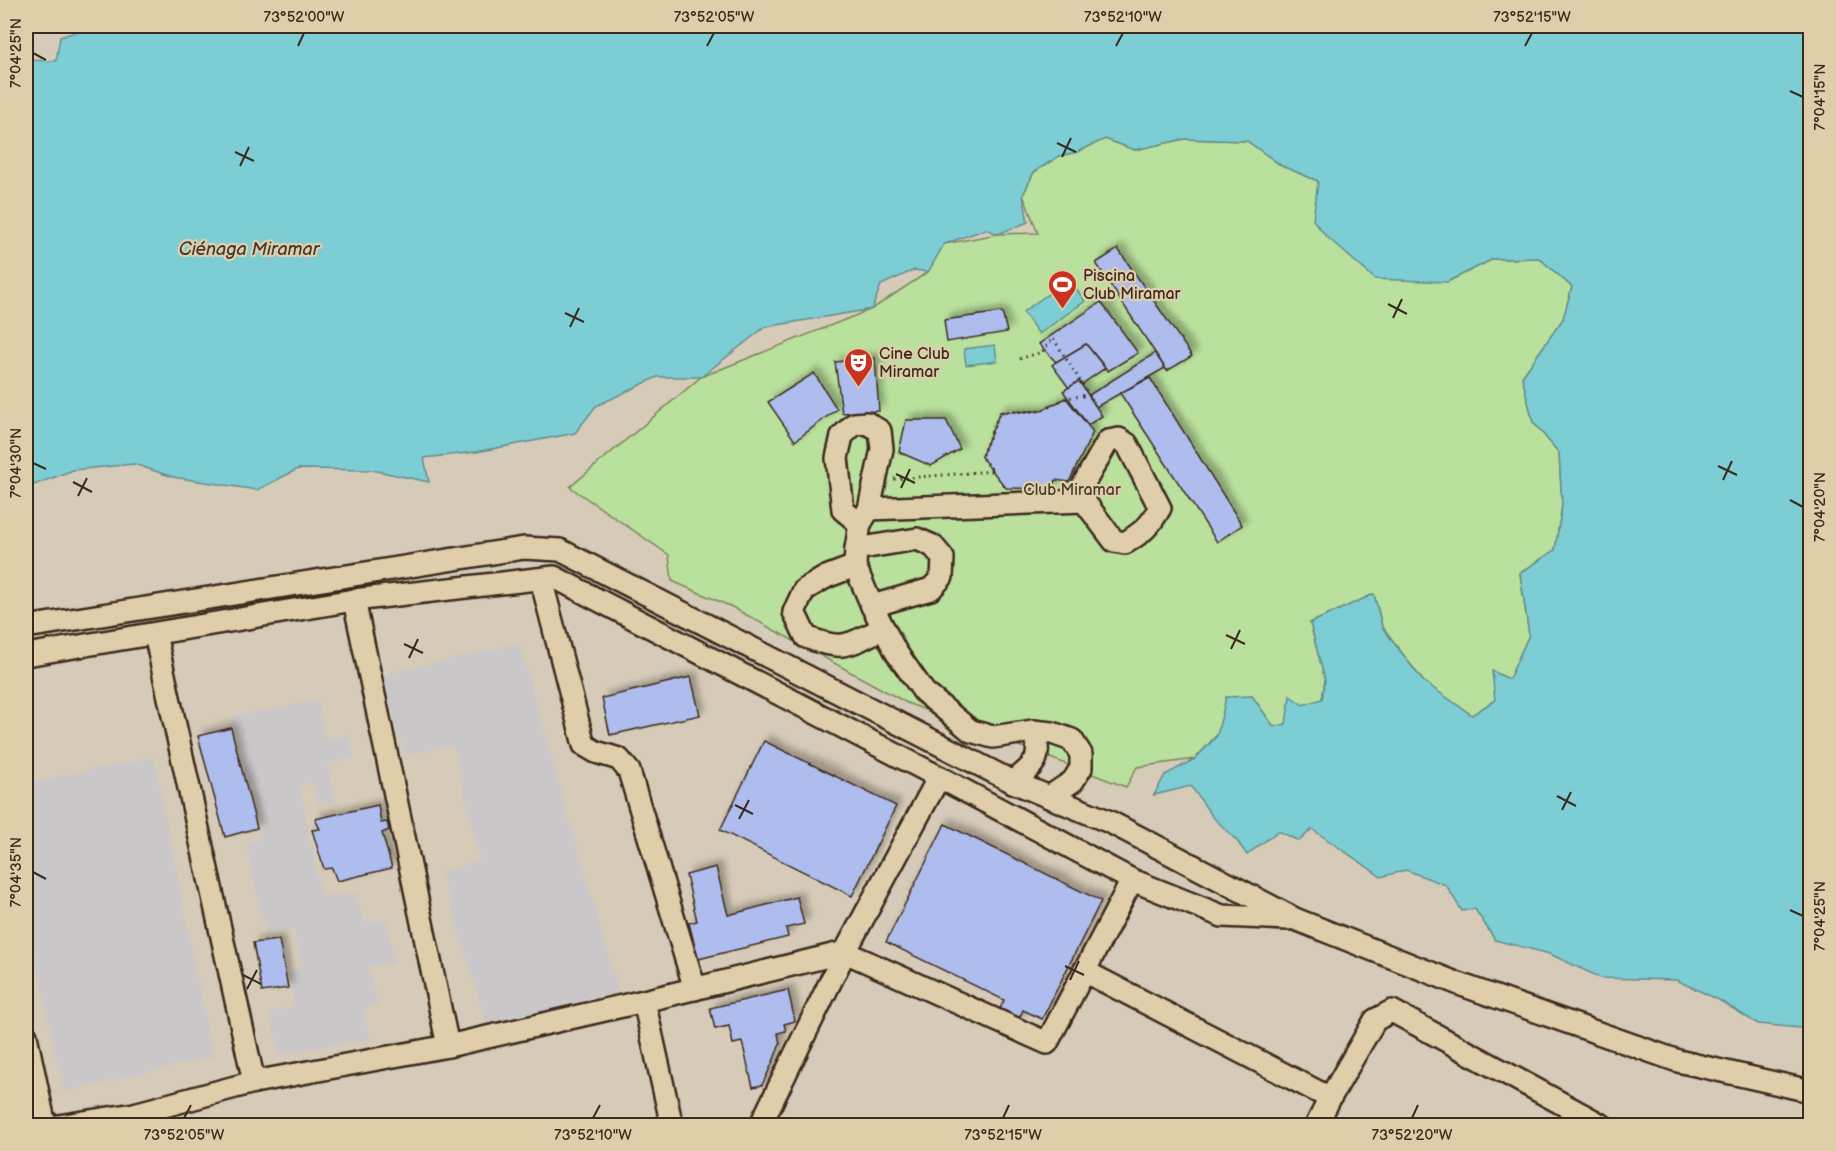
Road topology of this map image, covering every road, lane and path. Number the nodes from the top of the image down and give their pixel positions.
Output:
1 (1019, 359) dead end
2 (909, 477) dead end
3 (1084, 501) junction
4 (856, 558) junction
5 (541, 579) junction
6 (354, 600) junction
7 (872, 606) junction
8 (26, 627) edge
9 (883, 628) junction
10 (155, 633) junction
11 (26, 655) edge
12 (1033, 731) junction
13 (939, 777) junction
14 (1013, 782) junction
15 (1049, 797) junction
16 (1132, 880) junction
17 (1295, 919) junction
18 (845, 952) junction
19 (1084, 972) junction
20 (695, 989) junction
21 (644, 1001) junction
22 (26, 1036) edge
23 (448, 1046) junction
24 (254, 1082) junction
25 (1810, 1091) edge
26 (1330, 1098) junction
27 (135, 1120) edge
28 (45, 1125) edge
29 (58, 1125) edge
30 (672, 1125) edge
31 (759, 1125) edge
32 (1316, 1125) edge
33 (1603, 1125) edge

1 - 2 path
3 - 3 street
3 - 4 street
4 - 7 street
4 - 7 street
4 - 9 street
5 - 6 street
5 - 13 street
5 - 20 street
6 - 10 street
6 - 23 street
7 - 9 street
8 - 14 street
9 - 12 street
10 - 11 street
10 - 24 street
12 - 14 street
12 - 15 street
13 - 16 street
13 - 18 street
14 - 15 street
15 - 17 street
16 - 17 street
16 - 19 street
17 - 25 street
18 - 19 street
18 - 20 street
18 - 31 street
19 - 26 street
20 - 21 street
21 - 23 street
21 - 30 street
22 - 28 street
23 - 24 street
24 - 27 street
26 - 32 street
26 - 33 street
27 - 29 street

